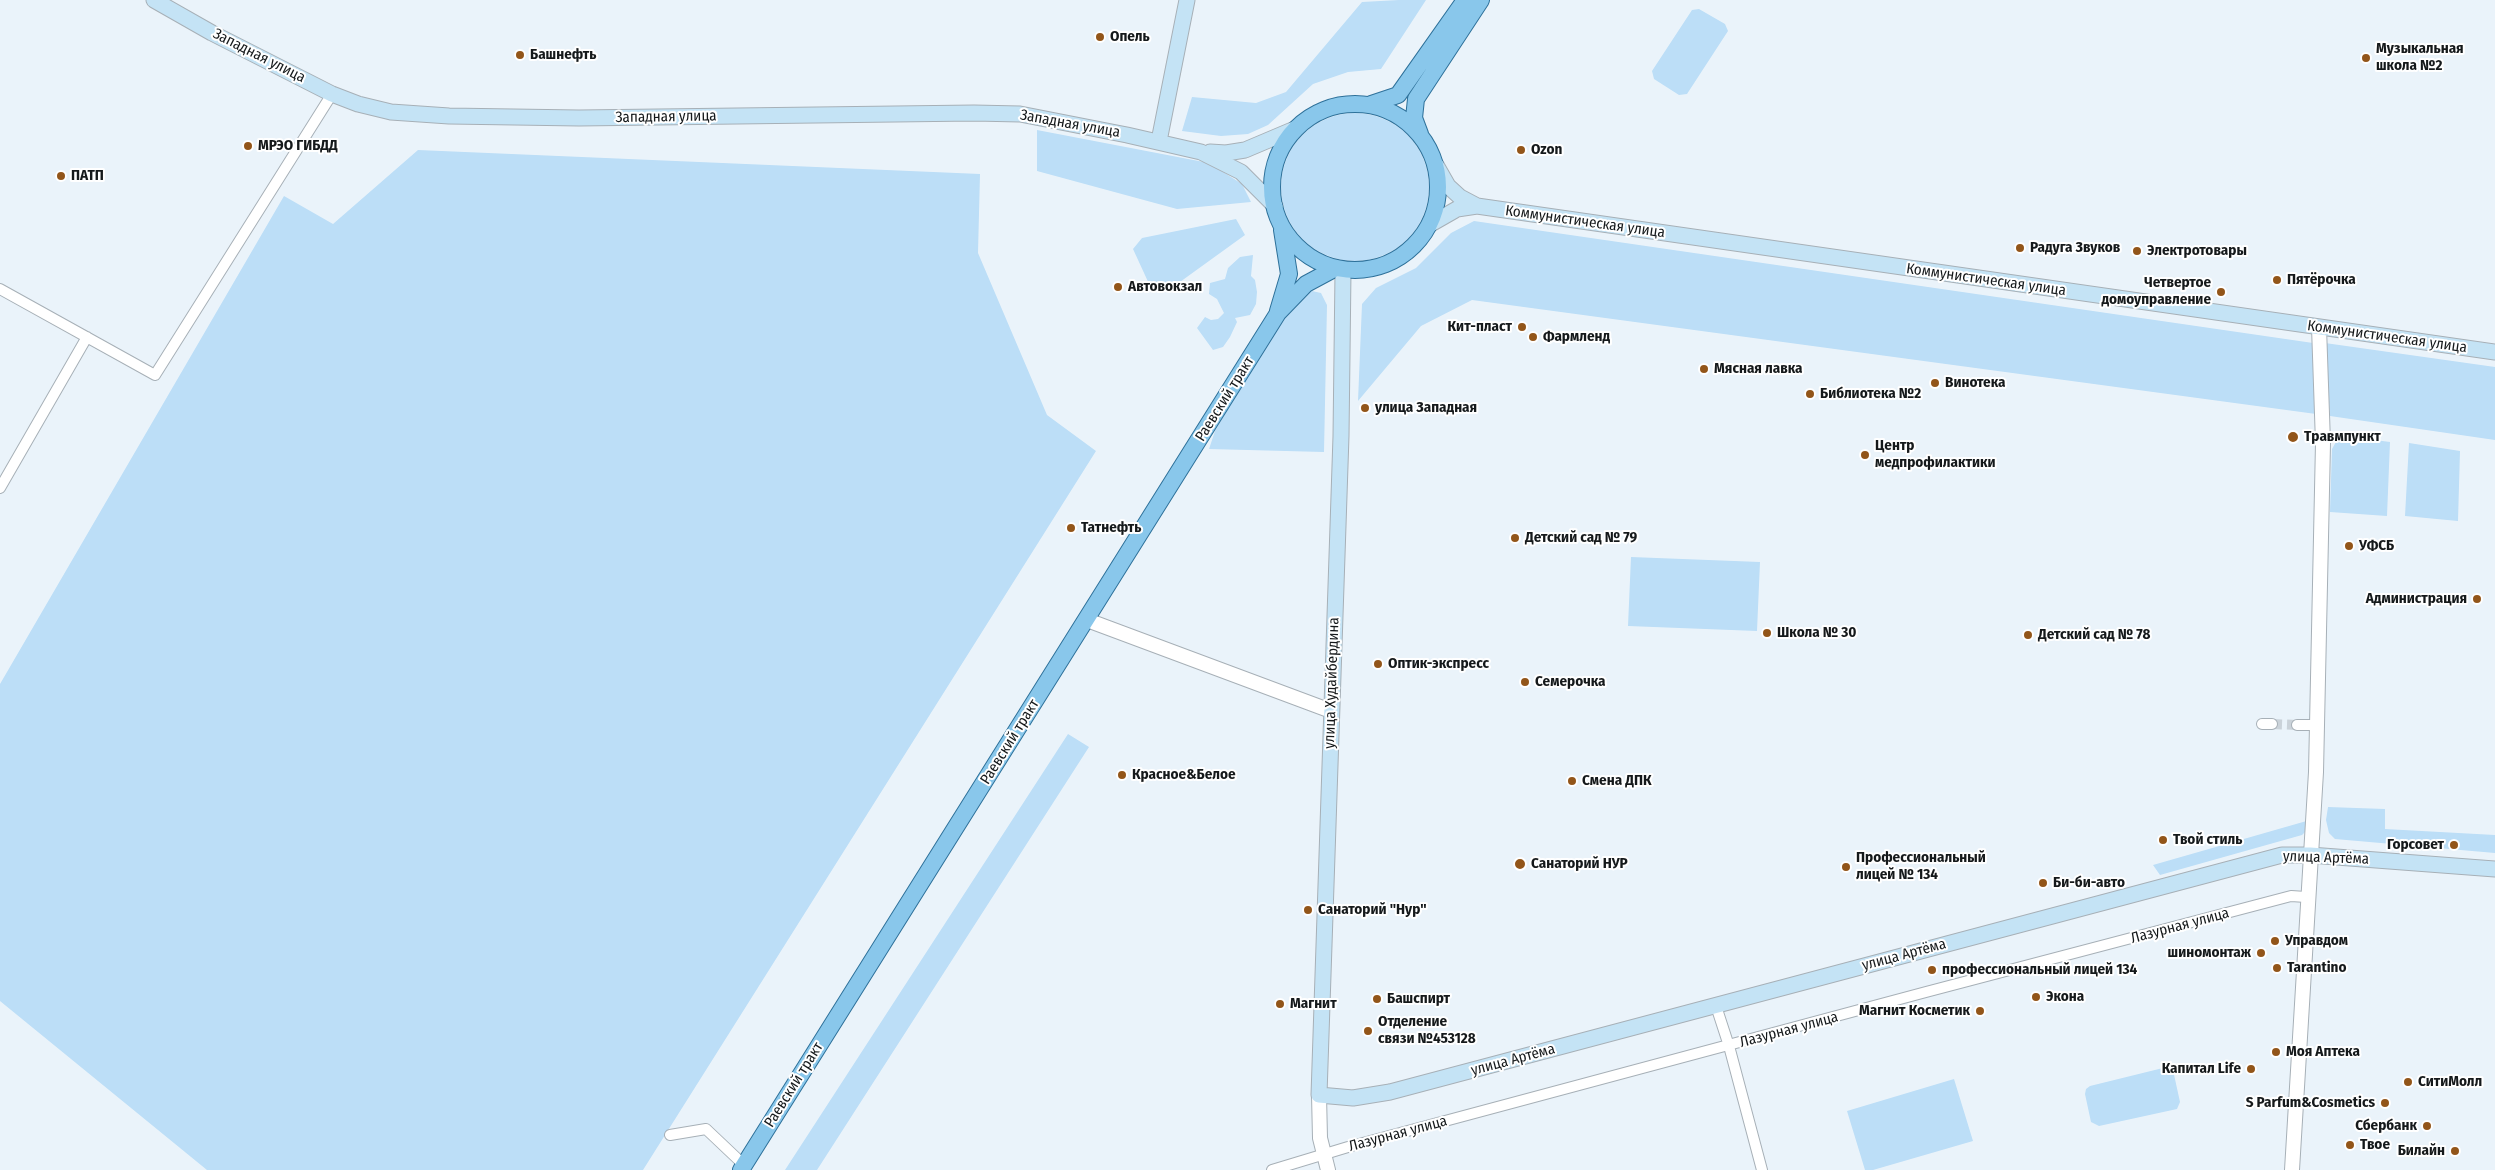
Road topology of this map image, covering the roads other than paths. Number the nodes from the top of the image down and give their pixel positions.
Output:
1 (154, 0) edge
2 (1187, 0) edge
3 (1466, 0) edge
4 (1481, 0) edge
5 (332, 94) junction
6 (1372, 104) junction
7 (1296, 128) junction
8 (1420, 136) junction
9 (1159, 141) junction
10 (1202, 152) junction
11 (1436, 165) junction
12 (1275, 206) junction
13 (1477, 206) junction
14 (1281, 226) junction
15 (1429, 226) junction
16 (1339, 270) junction
17 (0, 289) edge
18 (1278, 313) junction
19 (2319, 327) junction
20 (87, 337) junction
21 (2495, 352) edge
22 (0, 488) edge
23 (1087, 620) junction
24 (1331, 710) junction
25 (2297, 724) tunnel mouth
26 (2317, 725) junction
27 (2310, 855) junction
28 (2495, 869) edge
29 (2306, 897) junction
30 (1716, 1006) junction
31 (1729, 1046) junction
32 (1319, 1095) junction
33 (670, 1135) dead end
34 (1324, 1155) junction
35 (742, 1168) edge
36 (1272, 1170) edge
37 (1328, 1170) edge
38 (1762, 1170) edge
39 (2292, 1170) edge

1 - 5 main road, Западная улица
2 - 9 main road
3 - 6 main road
4 - 8 main road
5 - 9 main road, Западная улица
5 - 20 street
6 - 7 main road
6 - 8 main road
7 - 10 main road, Западная улица
7 - 12 main road
8 - 11 main road
9 - 10 main road, Западная улица
10 - 12 main road, Западная улица
11 - 13 main road, Коммунистическая улица
11 - 15 main road
12 - 14 main road
13 - 15 main road, Коммунистическая улица
13 - 19 main road, Коммунистическая улица
14 - 16 main road
14 - 18 main road, Раевский тракт
15 - 16 main road
16 - 18 main road, Раевский тракт
16 - 24 main road, улица Худайбердина
17 - 20 street
18 - 23 main road, Раевский тракт
19 - 21 main road, Коммунистическая улица
19 - 26 street
20 - 22 street
23 - 24 street
23 - 35 main road, Раевский тракт
24 - 32 main road, улица Худайбердина
25 - 26 street
26 - 27 street
27 - 28 main road, улица Артёма
27 - 29 street
27 - 30 main road, улица Артёма
29 - 31 street, Лазурная улица
29 - 39 street
30 - 31 street
30 - 32 main road, улица Артёма
31 - 34 street, Лазурная улица
31 - 38 street
32 - 34 street
33 - 35 street
34 - 36 street, Лазурная улица
34 - 37 street

